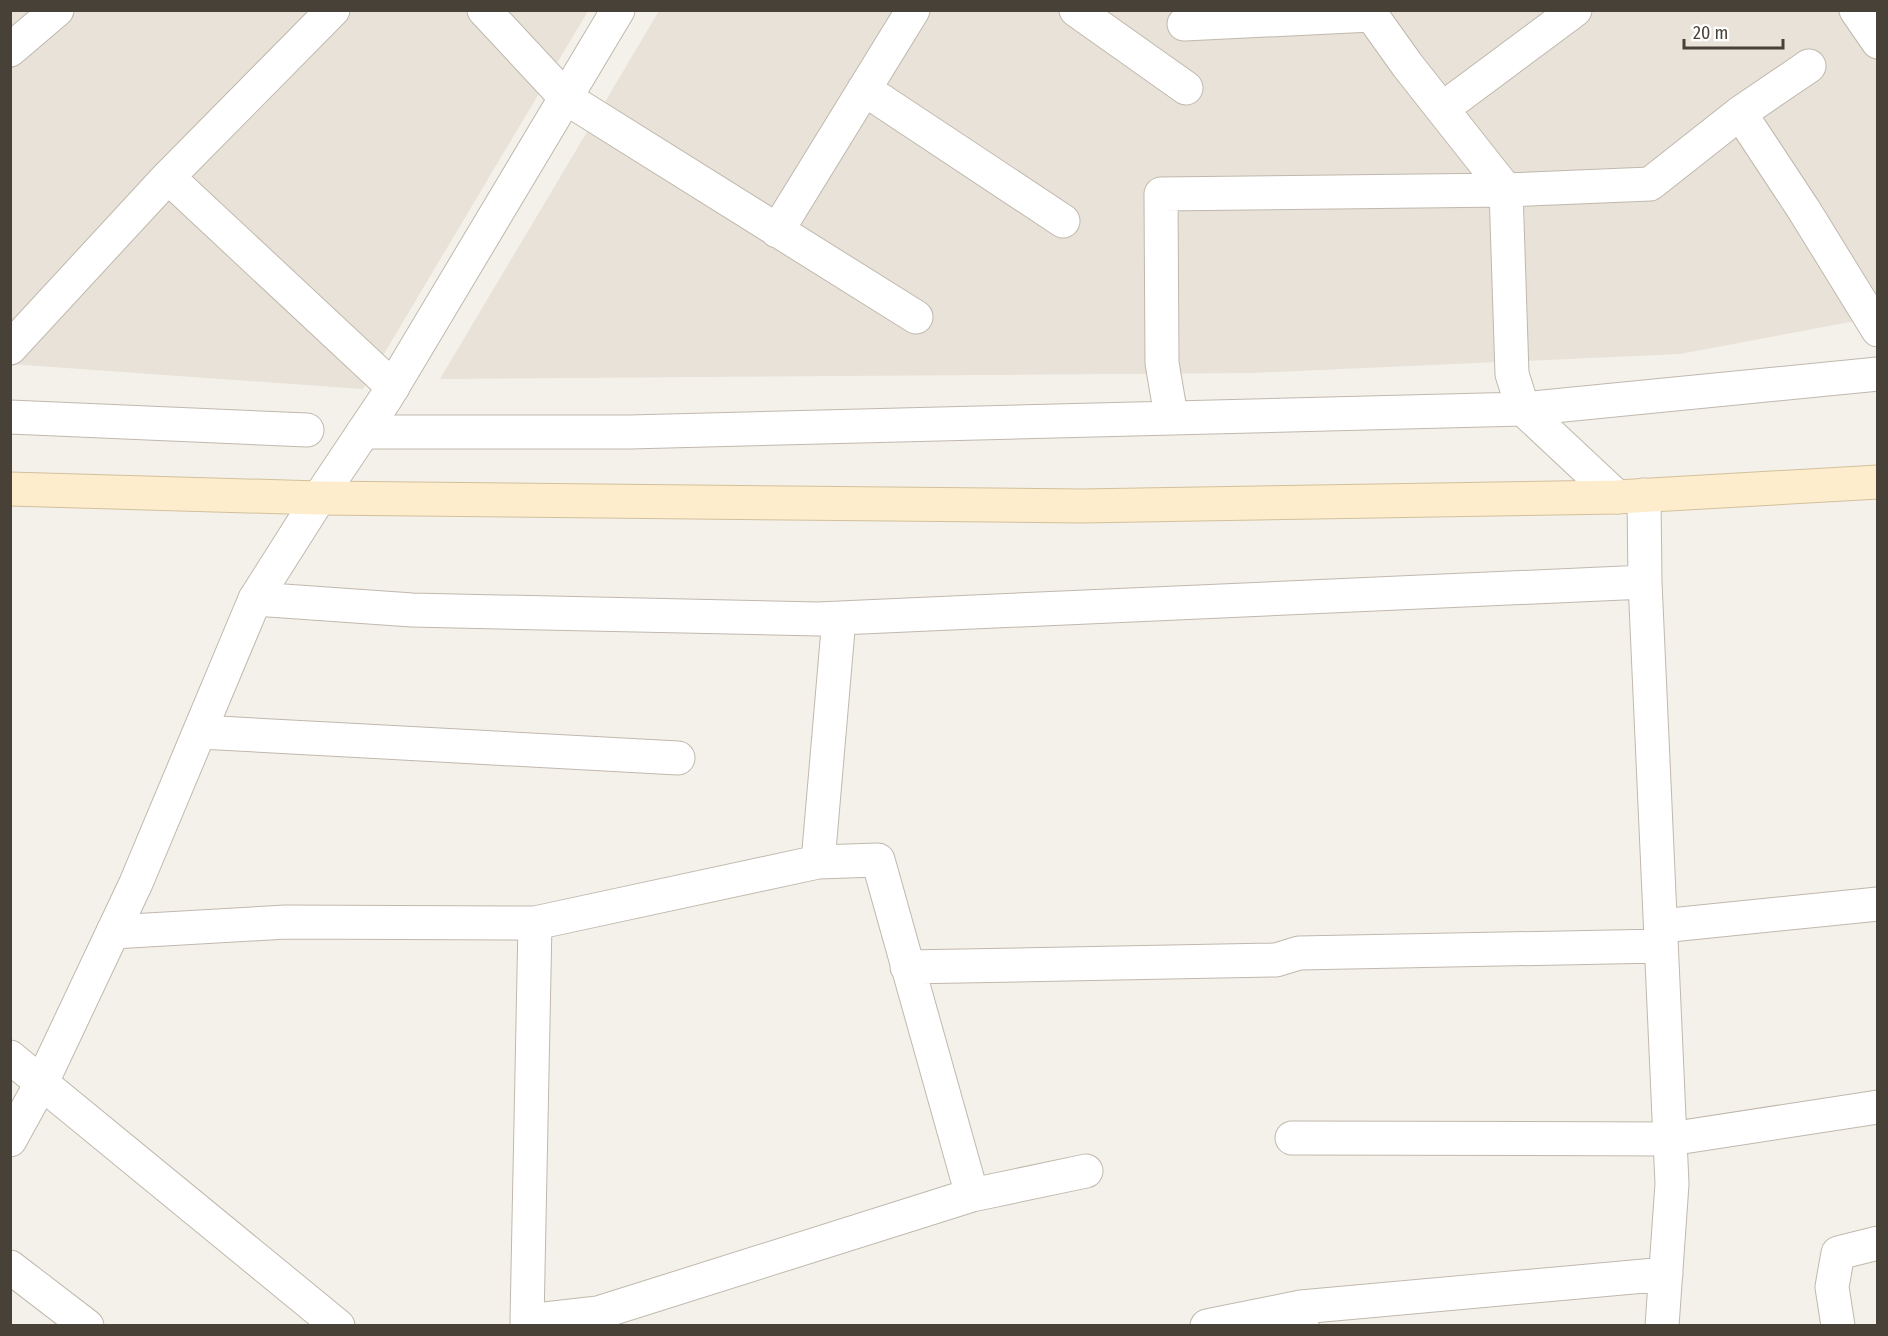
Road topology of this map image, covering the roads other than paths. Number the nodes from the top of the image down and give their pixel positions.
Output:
1 (57, 10) edge
2 (333, 10) edge
3 (484, 10) edge
4 (618, 10) edge
5 (913, 10) edge
6 (1076, 10) edge
7 (1575, 10) edge
8 (1856, 10) edge
9 (1370, 13) edge
10 (1184, 24) dead end
11 (1878, 42) edge
12 (10, 50) edge
13 (1809, 66) dead end
14 (1186, 88) dead end
15 (864, 89) junction
16 (566, 98) junction
17 (1442, 110) junction
18 (1740, 113) junction
19 (168, 177) junction
20 (1506, 189) junction
21 (1063, 220) dead end
22 (777, 231) junction
23 (916, 317) dead end
24 (1878, 330) edge
25 (10, 348) edge
26 (1878, 374) edge
27 (393, 387) junction
28 (1523, 409) junction
29 (1171, 416) junction
30 (10, 417) edge
31 (307, 430) dead end
32 (363, 432) junction
33 (1878, 482) edge
34 (10, 489) edge
35 (1630, 496) junction
36 (319, 498) junction
37 (1645, 582) junction
38 (255, 599) junction
39 (839, 618) junction
40 (200, 732) junction
41 (678, 758) dead end
42 (818, 862) junction
43 (1878, 904) edge
44 (535, 923) junction
45 (1661, 926) junction
46 (113, 932) junction
47 (907, 967) junction
48 (10, 1057) edge
49 (42, 1082) junction
50 (1878, 1107) edge
51 (1292, 1138) dead end
52 (1670, 1139) junction
53 (10, 1140) edge
54 (1086, 1171) dead end
55 (972, 1195) junction
56 (1878, 1244) edge
57 (10, 1268) edge
58 (1666, 1274) junction
59 (1302, 1316) edge
60 (527, 1323) edge
61 (87, 1326) edge
62 (338, 1326) edge
63 (1207, 1326) edge
64 (1662, 1326) edge
65 (1838, 1326) edge

1 - 12 street
2 - 19 street
3 - 16 street
4 - 16 street
5 - 15 street
6 - 14 street
7 - 17 street
8 - 11 street
9 - 10 street
9 - 17 street
13 - 18 street
15 - 21 street
15 - 22 street
16 - 22 street
16 - 27 street
17 - 20 street
18 - 20 street
18 - 24 street
19 - 25 street
19 - 27 street
20 - 28 street
20 - 29 street
22 - 23 street
26 - 28 street
27 - 32 street
28 - 29 street
28 - 35 street
29 - 32 street
30 - 31 street
32 - 36 street
33 - 35 main road
34 - 36 main road
35 - 36 main road
35 - 37 street
36 - 38 street
37 - 39 street
37 - 45 street
38 - 39 street
38 - 40 street
39 - 42 street
40 - 41 street
40 - 46 street
42 - 44 street
42 - 47 street
43 - 45 street
44 - 46 street
44 - 60 street
45 - 47 street
45 - 52 street
46 - 49 street
47 - 55 street
48 - 49 street
49 - 53 street
49 - 62 street
50 - 52 street
51 - 52 street
52 - 58 street
54 - 55 street
55 - 60 street
56 - 65 street
57 - 61 street
58 - 59 street
58 - 64 street
59 - 63 street

